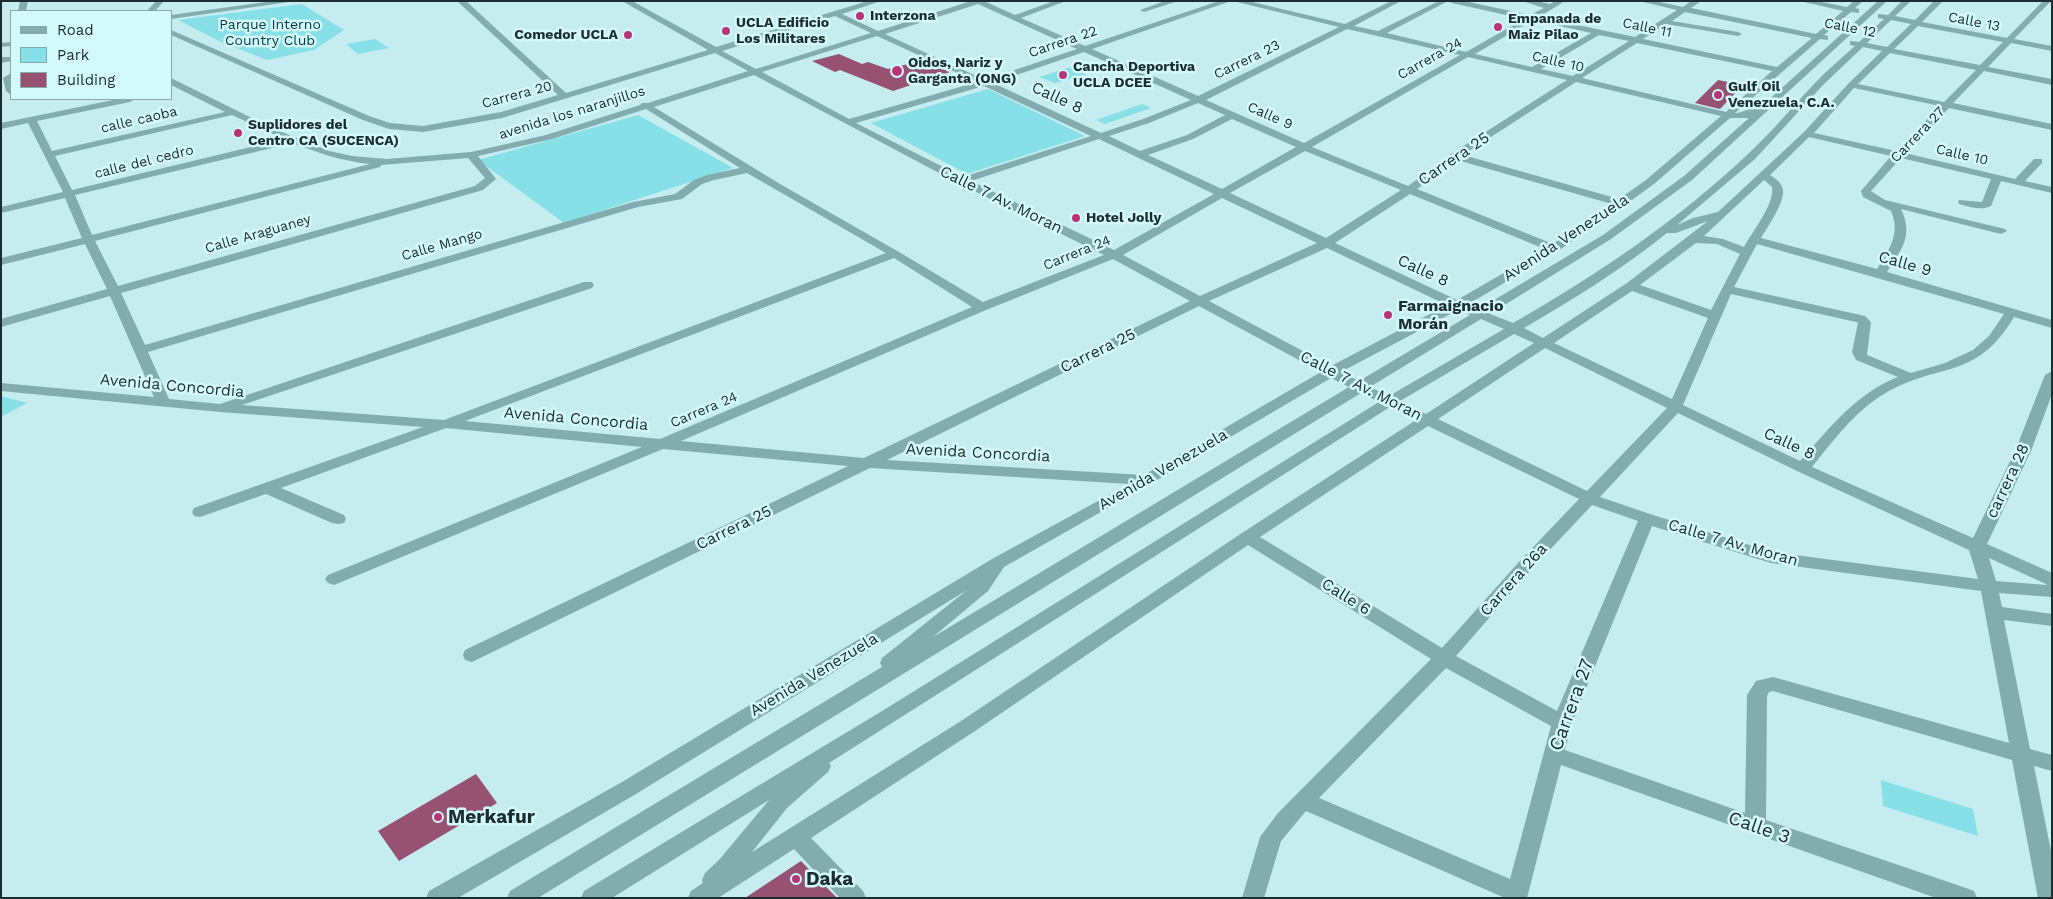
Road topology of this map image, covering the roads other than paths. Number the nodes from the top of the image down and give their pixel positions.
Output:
1 (292, 1) edge
2 (626, 1) edge
3 (877, 1) edge
4 (978, 1) edge
5 (1062, 1) edge
6 (1174, 1) edge
7 (1227, 1) edge
8 (1237, 1) edge
9 (1397, 1) edge
10 (1445, 1) edge
11 (1452, 1) edge
12 (1526, 1) edge
13 (1643, 1) edge
14 (1697, 1) edge
15 (1804, 1) edge
16 (1883, 1) edge
17 (1907, 1) edge
18 (1939, 1) edge
19 (2047, 1) edge
20 (466, 3) edge
21 (1556, 4) edge
22 (1854, 6) edge
23 (1685, 9) junction
24 (1144, 10) dead end
25 (836, 14) junction
26 (1870, 14) junction
27 (172, 17) edge
28 (1016, 17) junction
29 (1532, 18) junction
30 (1888, 18) junction
31 (1666, 22) junction
32 (1915, 23) junction
33 (1346, 27) junction
34 (172, 32) edge
35 (879, 32) junction
36 (1598, 32) junction
37 (1379, 34) junction
38 (1738, 34) dead end
39 (1819, 36) junction
40 (1637, 40) junction
41 (1840, 40) junction
42 (2007, 40) junction
43 (1860, 44) junction
44 (1086, 48) junction
45 (2052, 49) edge
46 (1887, 50) junction
47 (715, 51) junction
48 (1468, 54) junction
49 (1980, 68) junction
50 (1533, 70) junction
51 (1778, 70) junction
52 (754, 72) junction
53 (10, 76) edge
54 (1575, 80) junction
55 (172, 82) edge
56 (2052, 82) edge
57 (984, 83) junction
58 (1852, 85) junction
59 (184, 88) junction
60 (172, 90) edge
61 (7, 91) edge
62 (564, 96) junction
63 (125, 100) edge
64 (1198, 100) junction
65 (1770, 105) junction
66 (645, 106) junction
67 (1947, 106) junction
68 (235, 112) junction
69 (1232, 115) junction
70 (1726, 115) junction
71 (32, 119) junction
72 (848, 122) junction
73 (1, 126) edge
74 (2052, 127) edge
75 (1808, 134) junction
76 (1100, 136) junction
77 (293, 140) junction
78 (1304, 147) junction
79 (1899, 154) junction
80 (48, 155) junction
81 (471, 155) junction
82 (1138, 155) junction
83 (1456, 156) junction
84 (2038, 161) dead end
85 (387, 162) junction
86 (749, 169) junction
87 (1764, 175) junction
88 (1998, 177) junction
89 (962, 181) junction
90 (2018, 182) junction
91 (1409, 190) junction
92 (2052, 190) edge
93 (69, 194) junction
94 (1221, 195) junction
95 (1873, 198) junction
96 (1963, 202) dead end
97 (1621, 203) junction
98 (1, 210) edge
99 (1721, 214) junction
100 (2001, 231) dead end
101 (88, 239) junction
102 (1652, 239) junction
103 (1694, 239) junction
104 (1325, 244) junction
105 (1750, 246) junction
106 (1554, 249) junction
107 (895, 254) junction
108 (1114, 255) junction
109 (1, 262) edge
110 (1880, 274) junction
111 (588, 285) dead end
112 (1630, 286) junction
113 (114, 290) junction
114 (1727, 290) junction
115 (1200, 301) junction
116 (1457, 306) junction
117 (982, 307) junction
118 (2012, 311) junction
119 (1480, 315) junction
120 (1715, 316) junction
121 (1, 323) edge
122 (2052, 324) edge
123 (1513, 328) junction
124 (1543, 344) junction
125 (141, 350) junction
126 (1331, 372) junction
127 (2052, 375) edge
128 (1910, 377) junction
129 (1, 387) edge
130 (1360, 387) junction
131 (1390, 401) junction
132 (164, 403) junction
133 (220, 408) junction
134 (1675, 408) junction
135 (1426, 419) junction
136 (445, 424) junction
137 (662, 444) junction
138 (865, 463) junction
139 (1802, 468) junction
140 (1147, 480) junction
141 (266, 488) junction
142 (1591, 499) junction
143 (200, 512) dead end
144 (338, 519) dead end
145 (1647, 519) junction
146 (1248, 537) junction
147 (1977, 547) junction
148 (998, 563) junction
149 (334, 579) dead end
150 (2052, 580) edge
151 (1989, 586) junction
152 (2052, 591) edge
153 (1994, 612) junction
154 (2052, 620) edge
155 (472, 655) dead end
156 (1444, 658) junction
157 (857, 692) junction
158 (1562, 724) junction
159 (854, 737) junction
160 (1554, 754) junction
161 (2020, 754) junction
162 (2052, 763) edge
163 (1305, 801) junction
164 (1755, 826) junction
165 (796, 837) junction
166 (1516, 895) edge
167 (437, 898) edge
168 (518, 898) edge
169 (592, 898) edge
170 (694, 898) edge
171 (699, 898) edge
172 (855, 898) edge
173 (1253, 898) edge
174 (1966, 898) edge
175 (2049, 898) edge

1 - 27 street
2 - 47 street, Calle 7 Av. Moran
3 - 25 street, Carrera 20
4 - 28 street, Calle 9
4 - 35 street, avenida los naranjillos
5 - 28 street
6 - 24 street
7 - 44 street, Carrera 22
8 - 33 street, Calle 10
9 - 33 street, Carrera 23
10 - 37 street
11 - 29 street, Calle 11
12 - 21 street
13 - 23 street, Calle 12
14 - 23 street, Carrera 25
15 - 22 street, Calle 13
16 - 26 street, Avenida Venezuela
17 - 30 street
18 - 32 street
19 - 42 street, Carrera 27
20 - 62 street
21 - 29 street, Carrera 24
22 - 26 street, Calle 13
22 - 39 street, Avenida Venezuela
23 - 31 street, Carrera 25
23 - 39 street, Calle 12
25 - 35 street, Calle 8
25 - 47 street, Carrera 20
26 - 30 street, Calle 13
26 - 41 street, Avenida Venezuela
28 - 44 street, Calle 9
29 - 36 street, Calle 11
29 - 48 street, Carrera 24
30 - 32 street, Calle 13
30 - 43 street
31 - 38 street
31 - 40 street, Carrera 25
32 - 42 street, Calle 13
32 - 46 street
33 - 37 street, Calle 10
33 - 64 street, Carrera 23
34 - 62 street, Carrera 20
35 - 52 street, avenida los naranjillos
35 - 57 street, Calle 8
36 - 40 street, Calle 11
36 - 50 street
37 - 48 street, Calle 10
39 - 41 street, Calle 12
39 - 51 street, Avenida Venezuela
40 - 51 street, Calle 11
40 - 54 street, Carrera 25
41 - 43 street, Calle 12
41 - 65 street, Avenida Venezuela
42 - 45 street, Calle 13
42 - 49 street, Carrera 27
43 - 46 street, Calle 12
43 - 102 street
44 - 57 street, Carrera 22
44 - 64 street, Calle 9
46 - 49 street, Calle 12
46 - 58 street
47 - 52 street, Calle 7 Av. Moran
47 - 62 street, Carrera 20
48 - 50 street, Calle 10
48 - 78 street, Carrera 24
49 - 56 street, Calle 12
49 - 67 street, Carrera 27
50 - 54 street, Calle 10
51 - 70 street, Avenida Venezuela
52 - 66 street, avenida los naranjillos
52 - 72 street, Calle 7 Av. Moran
53 - 61 street
54 - 70 street, Calle 10
54 - 83 street, Carrera 25
55 - 59 street, avenida los naranjillos
57 - 72 street, Carrera 22
57 - 76 street, Calle 8
58 - 67 street
58 - 75 street
59 - 60 street
59 - 68 street, avenida los naranjillos
63 - 71 street
64 - 69 street, Calle 9
64 - 76 street, Carrera 23
65 - 70 street, Calle 10
65 - 119 street, Avenida Venezuela
66 - 81 street, avenida los naranjillos
66 - 86 street
67 - 74 street
67 - 79 street, Carrera 27
68 - 77 street, avenida los naranjillos
68 - 80 street, calle caoba
69 - 78 street, Calle 9
69 - 82 street
70 - 97 street, Avenida Venezuela
71 - 73 street
71 - 80 street
72 - 89 street, Calle 7 Av. Moran
75 - 79 street, Calle 10
75 - 87 street
76 - 82 street, Calle 8
76 - 89 street, Carrera 23
77 - 85 street, avenida los naranjillos
77 - 93 street, calle del cedro
78 - 91 street, Calle 9
78 - 94 street, Carrera 24
79 - 88 street, Calle 10
79 - 95 street, Carrera 27
80 - 93 street
81 - 85 street, avenida los naranjillos
81 - 113 street, Calle Araguaney
82 - 94 street, Calle 8
83 - 91 street, Carrera 25
83 - 97 street
84 - 90 street
85 - 101 street
86 - 107 street
86 - 125 street, Calle Mango
87 - 99 street
87 - 105 street, Carrera 26a
88 - 90 street, Calle 10
88 - 96 street
89 - 108 street, Calle 7 Av. Moran
90 - 92 street, Calle 10
91 - 104 street, Carrera 25
91 - 106 street, Calle 9
93 - 98 street, calle del cedro
93 - 101 street
94 - 104 street, Calle 8
94 - 108 street, Carrera 24
95 - 100 street
95 - 110 street
97 - 106 street, Avenida Venezuela
99 - 102 street
99 - 103 street
101 - 109 street
101 - 113 street
102 - 123 street
103 - 105 street, Calle 9
103 - 112 street
104 - 115 street, Carrera 25
104 - 116 street, Calle 8
105 - 110 street, Calle 9
105 - 114 street, Carrera 26a
106 - 116 street, Avenida Venezuela
107 - 117 street
107 - 136 street
108 - 115 street, Calle 7 Av. Moran
108 - 117 street, Carrera 24
110 - 118 street, Calle 9
111 - 133 street
112 - 120 street
112 - 124 street
113 - 121 street, Calle Araguaney
113 - 125 street
114 - 120 street, Carrera 26a
114 - 128 street
115 - 126 street, Calle 7 Av. Moran
115 - 138 street, Carrera 25
116 - 119 street, Calle 8
116 - 126 street, Avenida Venezuela
117 - 137 street, Carrera 24
118 - 122 street, Calle 9
118 - 128 street
119 - 123 street, Calle 8
119 - 130 street, Avenida Venezuela
120 - 134 street, Carrera 26a
123 - 124 street, Calle 8
123 - 131 street
124 - 134 street, Calle 8
124 - 135 street
125 - 132 street
126 - 130 street, Calle 7 Av. Moran
126 - 140 street, Avenida Venezuela
127 - 147 street, carrera 28
128 - 139 street
129 - 132 street, Avenida Concordia
130 - 131 street, Calle 7 Av. Moran
130 - 157 street, Avenida Venezuela
131 - 135 street, Calle 7 Av. Moran
131 - 159 street
132 - 133 street, Avenida Concordia
133 - 136 street, Avenida Concordia
134 - 139 street, Calle 8
134 - 142 street, Carrera 26a
135 - 142 street, Calle 7 Av. Moran
135 - 146 street
136 - 137 street, Avenida Concordia
136 - 141 street
137 - 138 street, Avenida Concordia
137 - 149 street, Carrera 24
138 - 140 street, Avenida Concordia
138 - 155 street, Carrera 25
139 - 147 street, Calle 8
140 - 148 street, Avenida Venezuela
141 - 143 street
141 - 144 street
142 - 145 street, Calle 7 Av. Moran
142 - 156 street, Carrera 26a
145 - 151 street, Calle 7 Av. Moran
145 - 158 street, Carrera 27
146 - 156 street, Calle 6
146 - 165 street
147 - 150 street, Calle 8
147 - 151 street
148 - 157 street
148 - 167 street, Avenida Venezuela
151 - 152 street, Calle 7 Av. Moran
151 - 153 street
153 - 154 street
153 - 161 street
156 - 158 street, Calle 6
156 - 163 street, Carrera 26a
157 - 168 street, Avenida Venezuela
158 - 160 street, Carrera 27
159 - 169 street
159 - 170 street
160 - 164 street, Calle 3
160 - 166 street, Carrera 27
161 - 162 street
161 - 164 street
161 - 175 street
163 - 166 street
163 - 173 street, Carrera 26a
164 - 174 street, Calle 3
165 - 171 street
165 - 172 street

